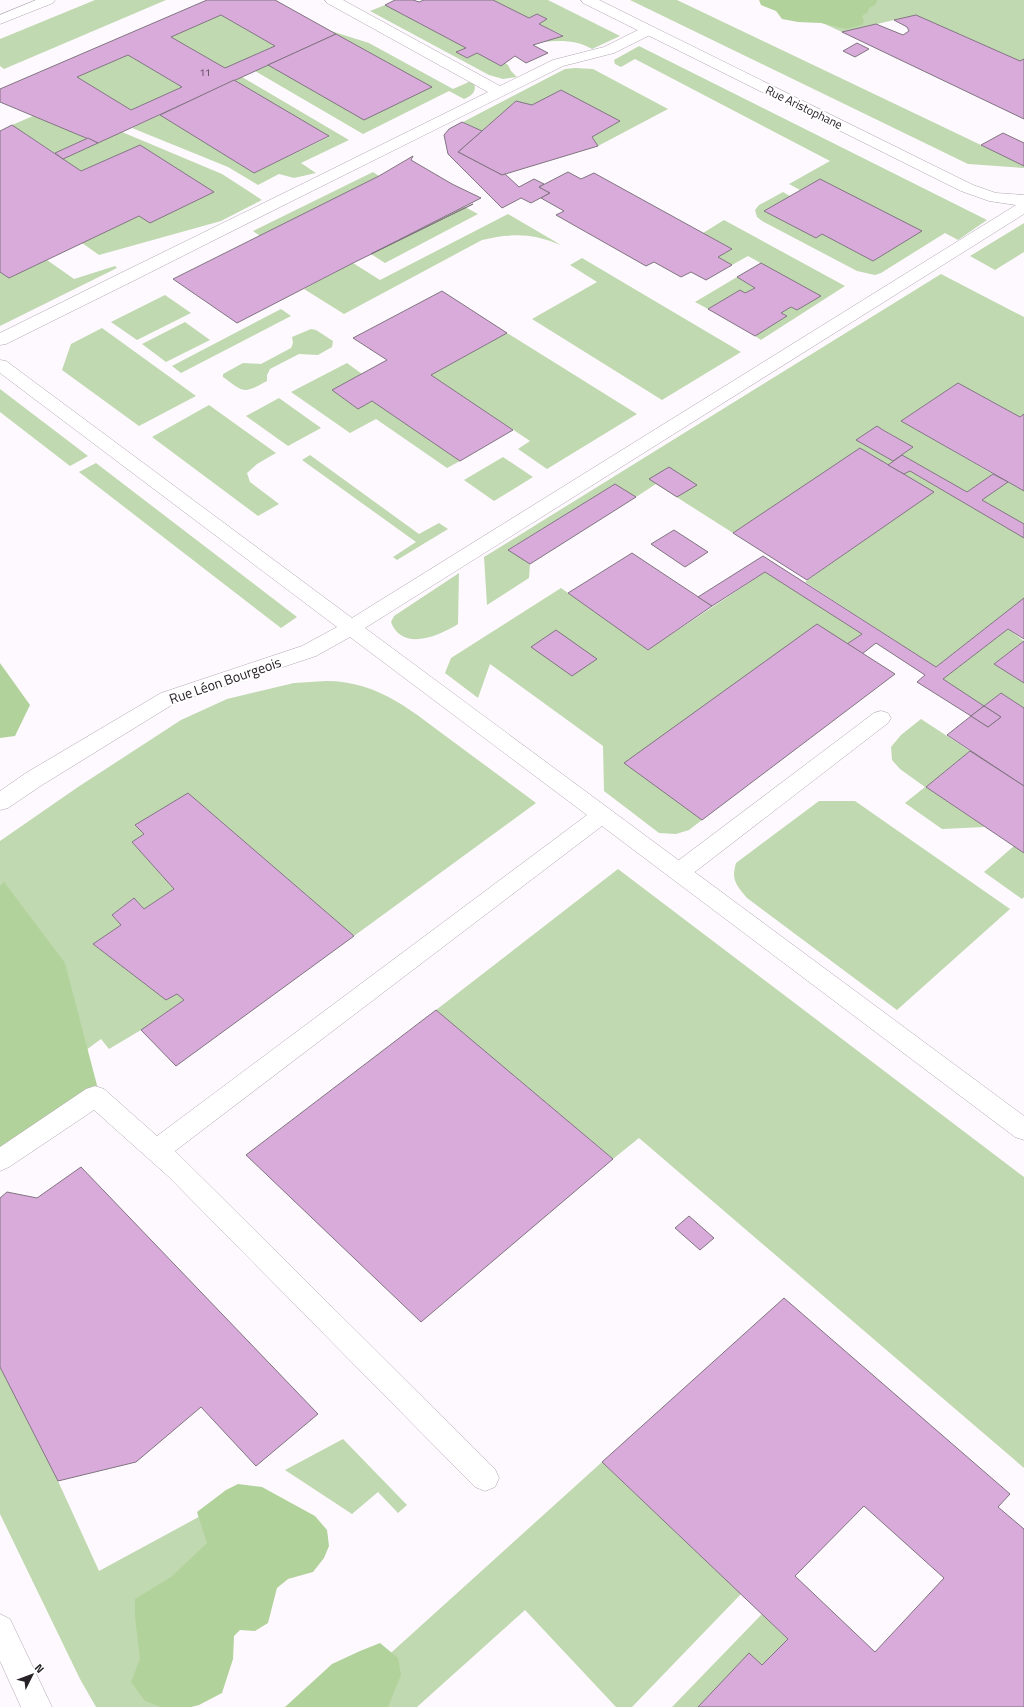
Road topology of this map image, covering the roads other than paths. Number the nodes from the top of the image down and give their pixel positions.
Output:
1 (332, 0) edge
2 (588, 0) edge
3 (44, 1) edge
4 (0, 20) edge
5 (649, 30) junction
6 (500, 92) junction
7 (1024, 200) edge
8 (1024, 207) edge
9 (0, 340) edge
10 (0, 365) edge
11 (350, 627) junction
12 (881, 718) dead end
13 (0, 802) edge
14 (602, 815) junction
15 (679, 872) junction
16 (1024, 1130) edge
17 (156, 1150) junction
18 (0, 1160) edge
19 (485, 1478) dead end
20 (0, 1629) edge
21 (37, 1707) edge

1 - 6 street
2 - 5 street, Rue Aristophane
3 - 4 street
5 - 6 street
5 - 7 street, Rue Aristophane
6 - 9 street
8 - 11 street, Rue Léon Bourgeois
10 - 11 street
11 - 13 street, Rue Léon Bourgeois
11 - 14 street
12 - 15 street
14 - 15 street
14 - 17 street
15 - 16 street
17 - 18 street
17 - 19 street
20 - 21 street

